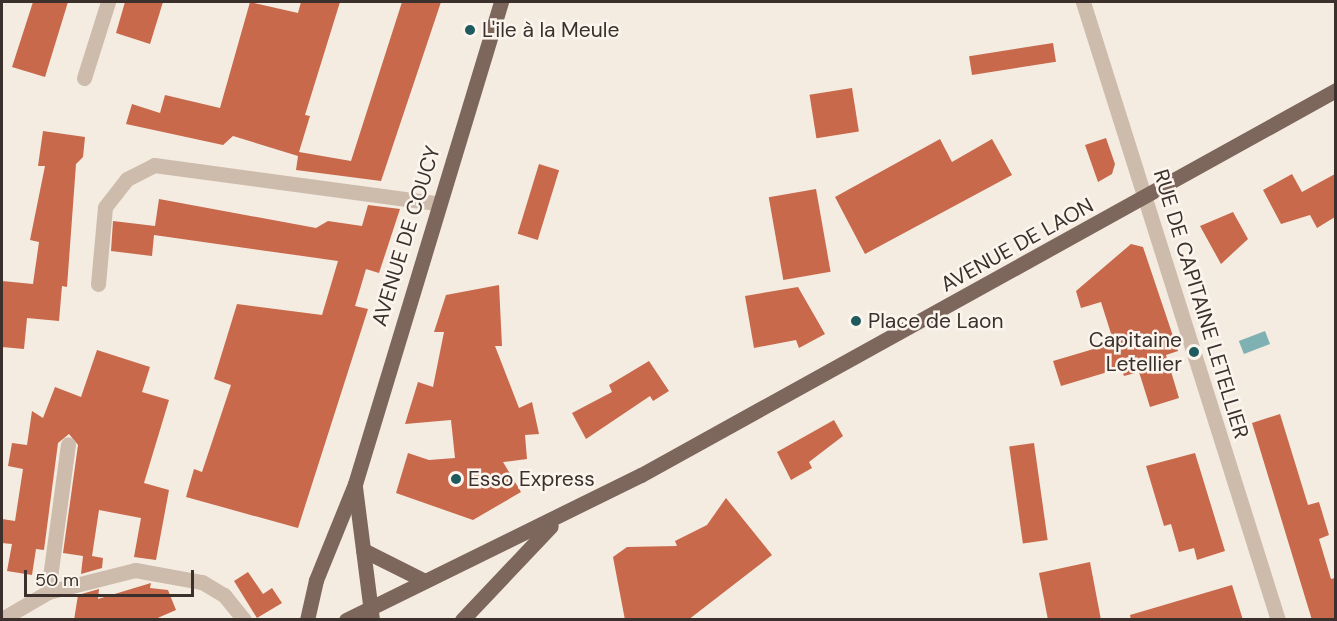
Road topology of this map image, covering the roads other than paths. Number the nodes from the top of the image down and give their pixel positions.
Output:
1 (108, 2) edge
2 (501, 2) edge
3 (1083, 2) edge
4 (84, 78) dead end
5 (1335, 90) edge
6 (1146, 198) junction
7 (436, 203) junction
8 (98, 284) dead end
9 (68, 444) dead end
10 (355, 484) junction
11 (558, 518) junction
12 (363, 550) junction
13 (425, 581) junction
14 (48, 592) junction
15 (371, 614) edge
16 (2, 619) edge
17 (244, 620) edge
18 (307, 620) edge
19 (346, 620) edge
20 (462, 620) edge
21 (1278, 620) edge

1 - 4 street
2 - 7 main road, AVENUE DE COUCY
3 - 6 street, RUE DE CAPITAINE LETELLIER
5 - 6 main road, AVENUE DE LAON
6 - 11 main road, AVENUE DE LAON
6 - 21 street, RUE DE CAPITAINE LETELLIER
7 - 8 street
7 - 10 main road, AVENUE DE COUCY
9 - 14 street
10 - 12 main road
10 - 18 main road
11 - 13 main road
11 - 20 main road
12 - 13 main road
12 - 15 main road
13 - 15 main road
14 - 16 street
14 - 17 street
15 - 19 main road

